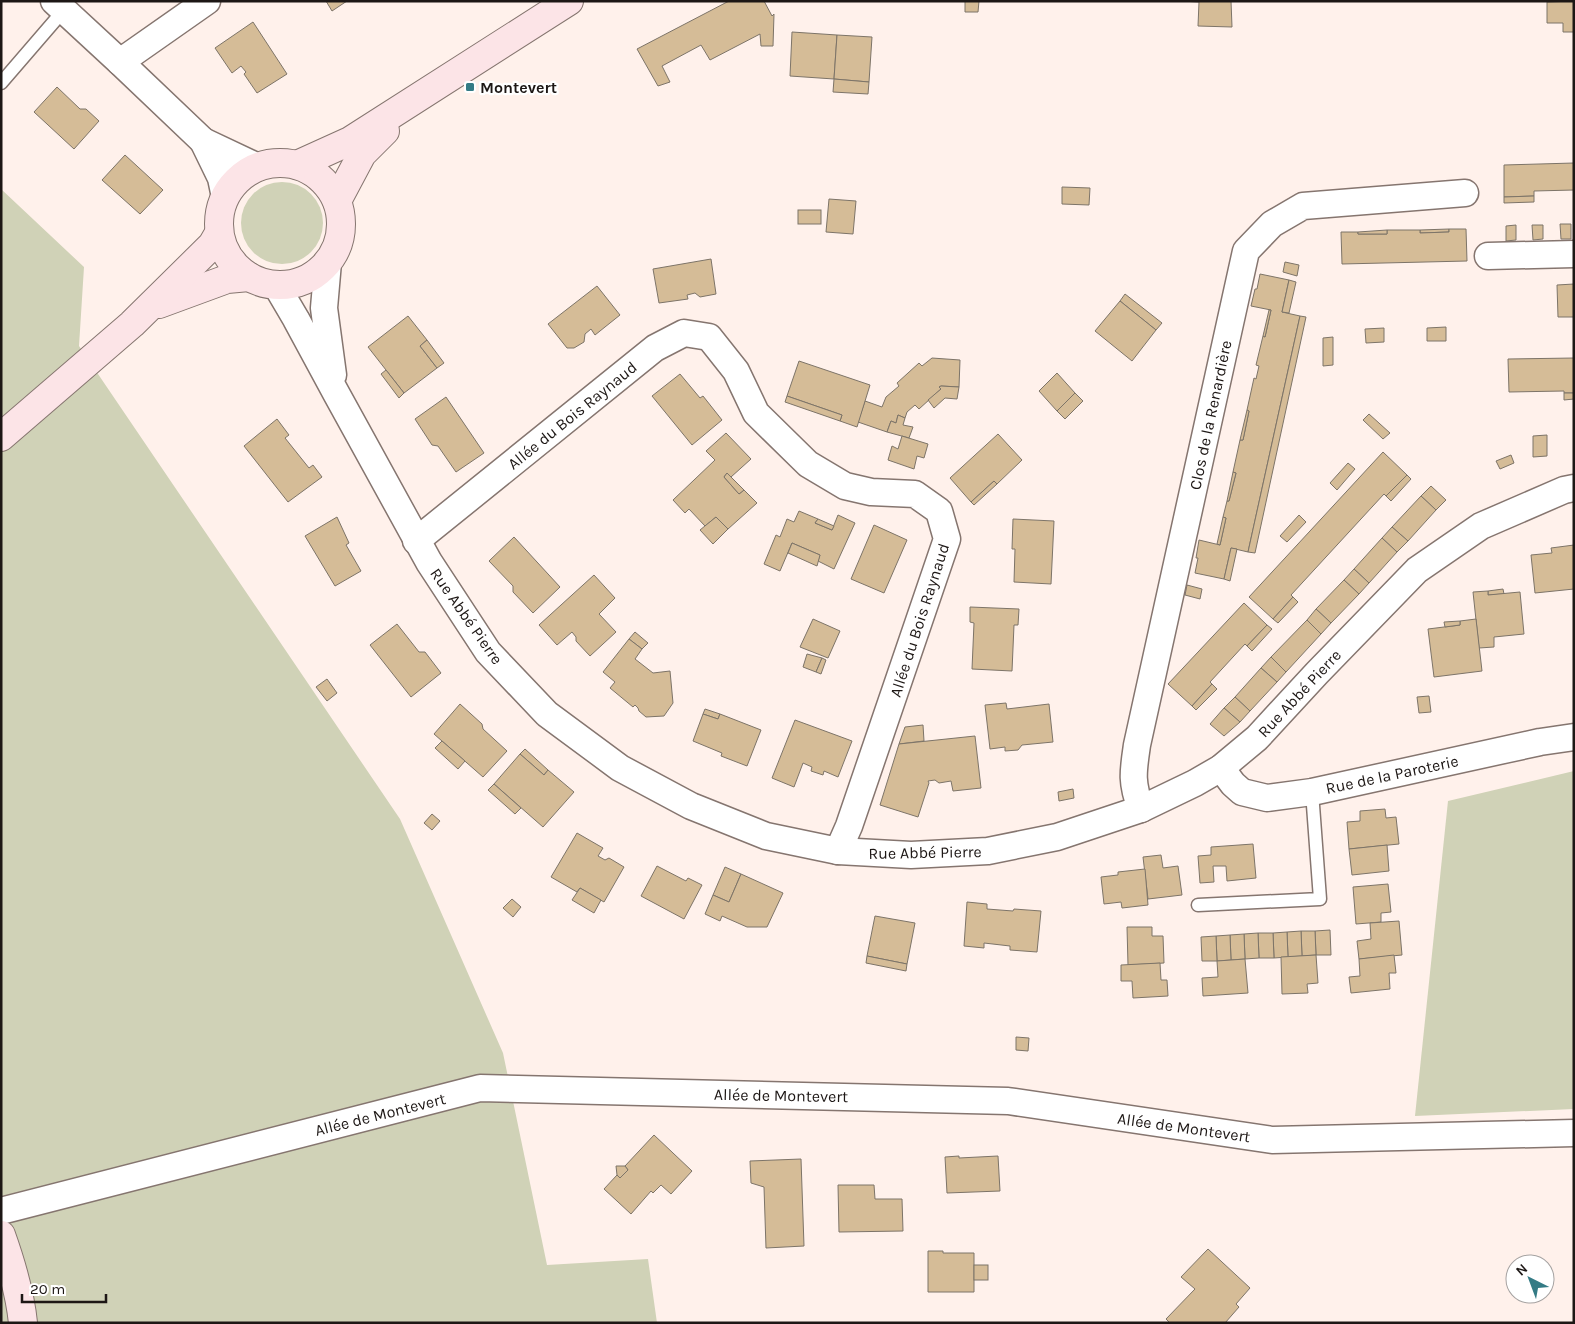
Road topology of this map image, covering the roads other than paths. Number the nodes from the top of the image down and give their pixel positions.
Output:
1 (207, 1) edge
2 (569, 1) edge
3 (59, 6) edge
4 (120, 62) junction
5 (1, 83) edge
6 (420, 97) junction
7 (203, 141) junction
8 (297, 165) junction
9 (258, 167) junction
10 (1465, 193) dead end
11 (225, 197) junction
12 (337, 201) junction
13 (219, 234) junction
14 (1574, 254) edge
15 (1488, 256) dead end
16 (328, 262) junction
17 (249, 277) junction
18 (276, 285) junction
19 (150, 307) junction
20 (336, 393) junction
21 (1, 437) edge
22 (1574, 488) edge
23 (416, 541) junction
24 (1574, 737) edge
25 (1221, 768) junction
26 (1312, 792) junction
27 (1141, 809) junction
28 (838, 851) junction
29 (1198, 905) dead end
30 (1574, 1133) edge
31 (1, 1211) edge
32 (1, 1235) edge
33 (23, 1323) edge

1 - 4 street
2 - 6 main road
3 - 4 street
3 - 5 lane
4 - 7 street
6 - 8 main road
6 - 12 main road
7 - 9 street
7 - 11 street
8 - 9 main road
8 - 12 main road
9 - 11 main road
10 - 27 street, Clos de la Renardière
11 - 13 main road
12 - 16 main road
13 - 17 main road
13 - 19 main road
14 - 15 street
16 - 18 main road
16 - 20 street, Rue Abbé Pierre
17 - 18 main road
17 - 19 main road
18 - 20 street, Rue Abbé Pierre
19 - 21 main road
20 - 23 street, Rue Abbé Pierre
22 - 25 street, Rue Abbé Pierre
23 - 28 street, Rue Abbé Pierre
23 - 28 street, Allée du Bois Raynaud
24 - 26 street, Rue de la Paroterie
25 - 26 street, Rue de la Paroterie
25 - 27 street, Rue Abbé Pierre
26 - 29 lane
27 - 28 street, Rue Abbé Pierre
30 - 31 street, Allée de Montevert
32 - 33 main road

